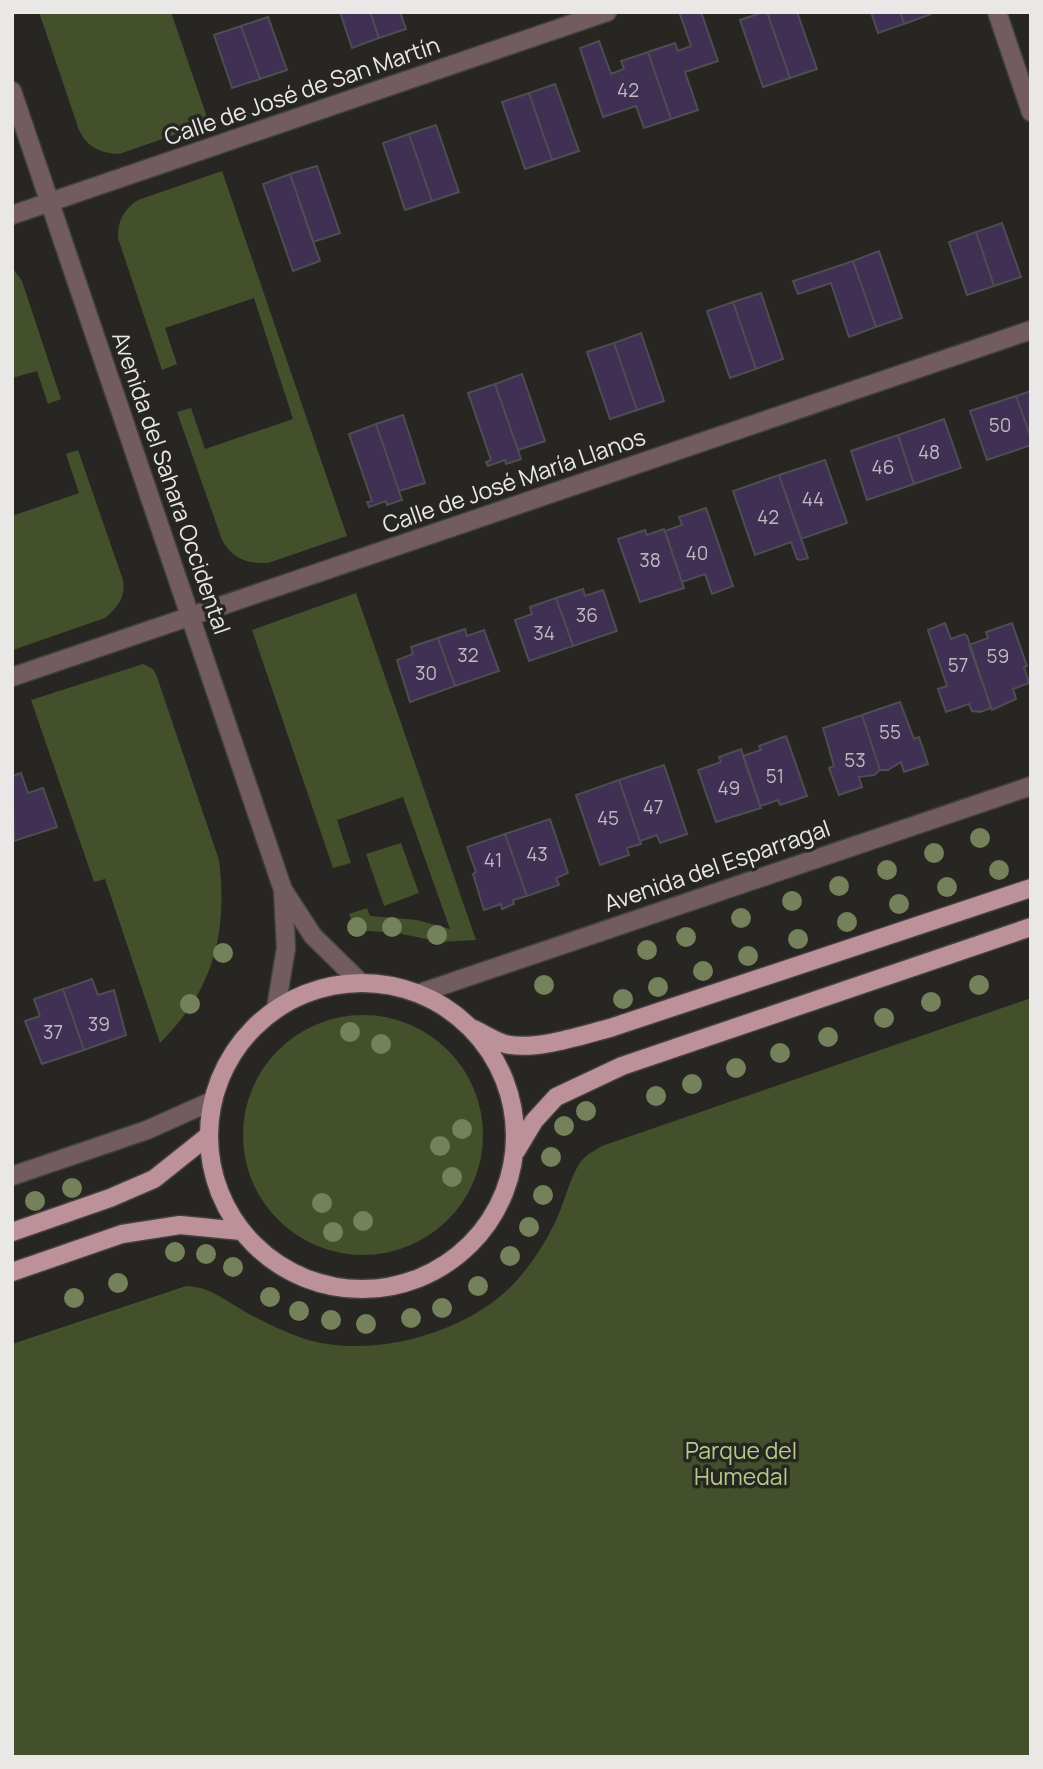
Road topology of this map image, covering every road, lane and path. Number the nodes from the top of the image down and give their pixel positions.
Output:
1 (607, 12) edge
2 (997, 12) edge
3 (12, 91) edge
4 (1031, 111) edge
5 (50, 202) junction
6 (12, 215) edge
7 (1031, 330) edge
8 (191, 616) junction
9 (12, 677) edge
10 (1031, 786) edge
11 (1031, 888) edge
12 (284, 891) junction
13 (1031, 927) edge
14 (359, 981) junction
15 (420, 993) junction
16 (276, 1007) junction
17 (472, 1028) junction
18 (212, 1101) junction
19 (208, 1136) junction
20 (516, 1151) junction
21 (12, 1176) edge
22 (241, 1231) junction
23 (12, 1232) edge
24 (12, 1272) edge

1 - 5 street, Calle de José de San Martín
2 - 4 street
3 - 5 street, Avenida del Sahara Occidental
5 - 6 street, Calle de José de San Martín
5 - 8 street, Avenida del Sahara Occidental
7 - 8 street, Calle de José María Llanos
8 - 9 street, Calle de José María Llanos
8 - 12 street, Avenida del Sahara Occidental
10 - 15 street, Avenida del Esparragal
11 - 17 main road
12 - 14 street, Avenida del Sahara Occidental
12 - 16 street, Avenida del Sahara Occidental
13 - 20 main road
14 - 15 main road
14 - 16 main road
15 - 17 main road
16 - 18 main road
17 - 20 main road
18 - 19 main road
18 - 21 street
19 - 22 main road
19 - 23 main road
20 - 22 main road
22 - 24 main road

